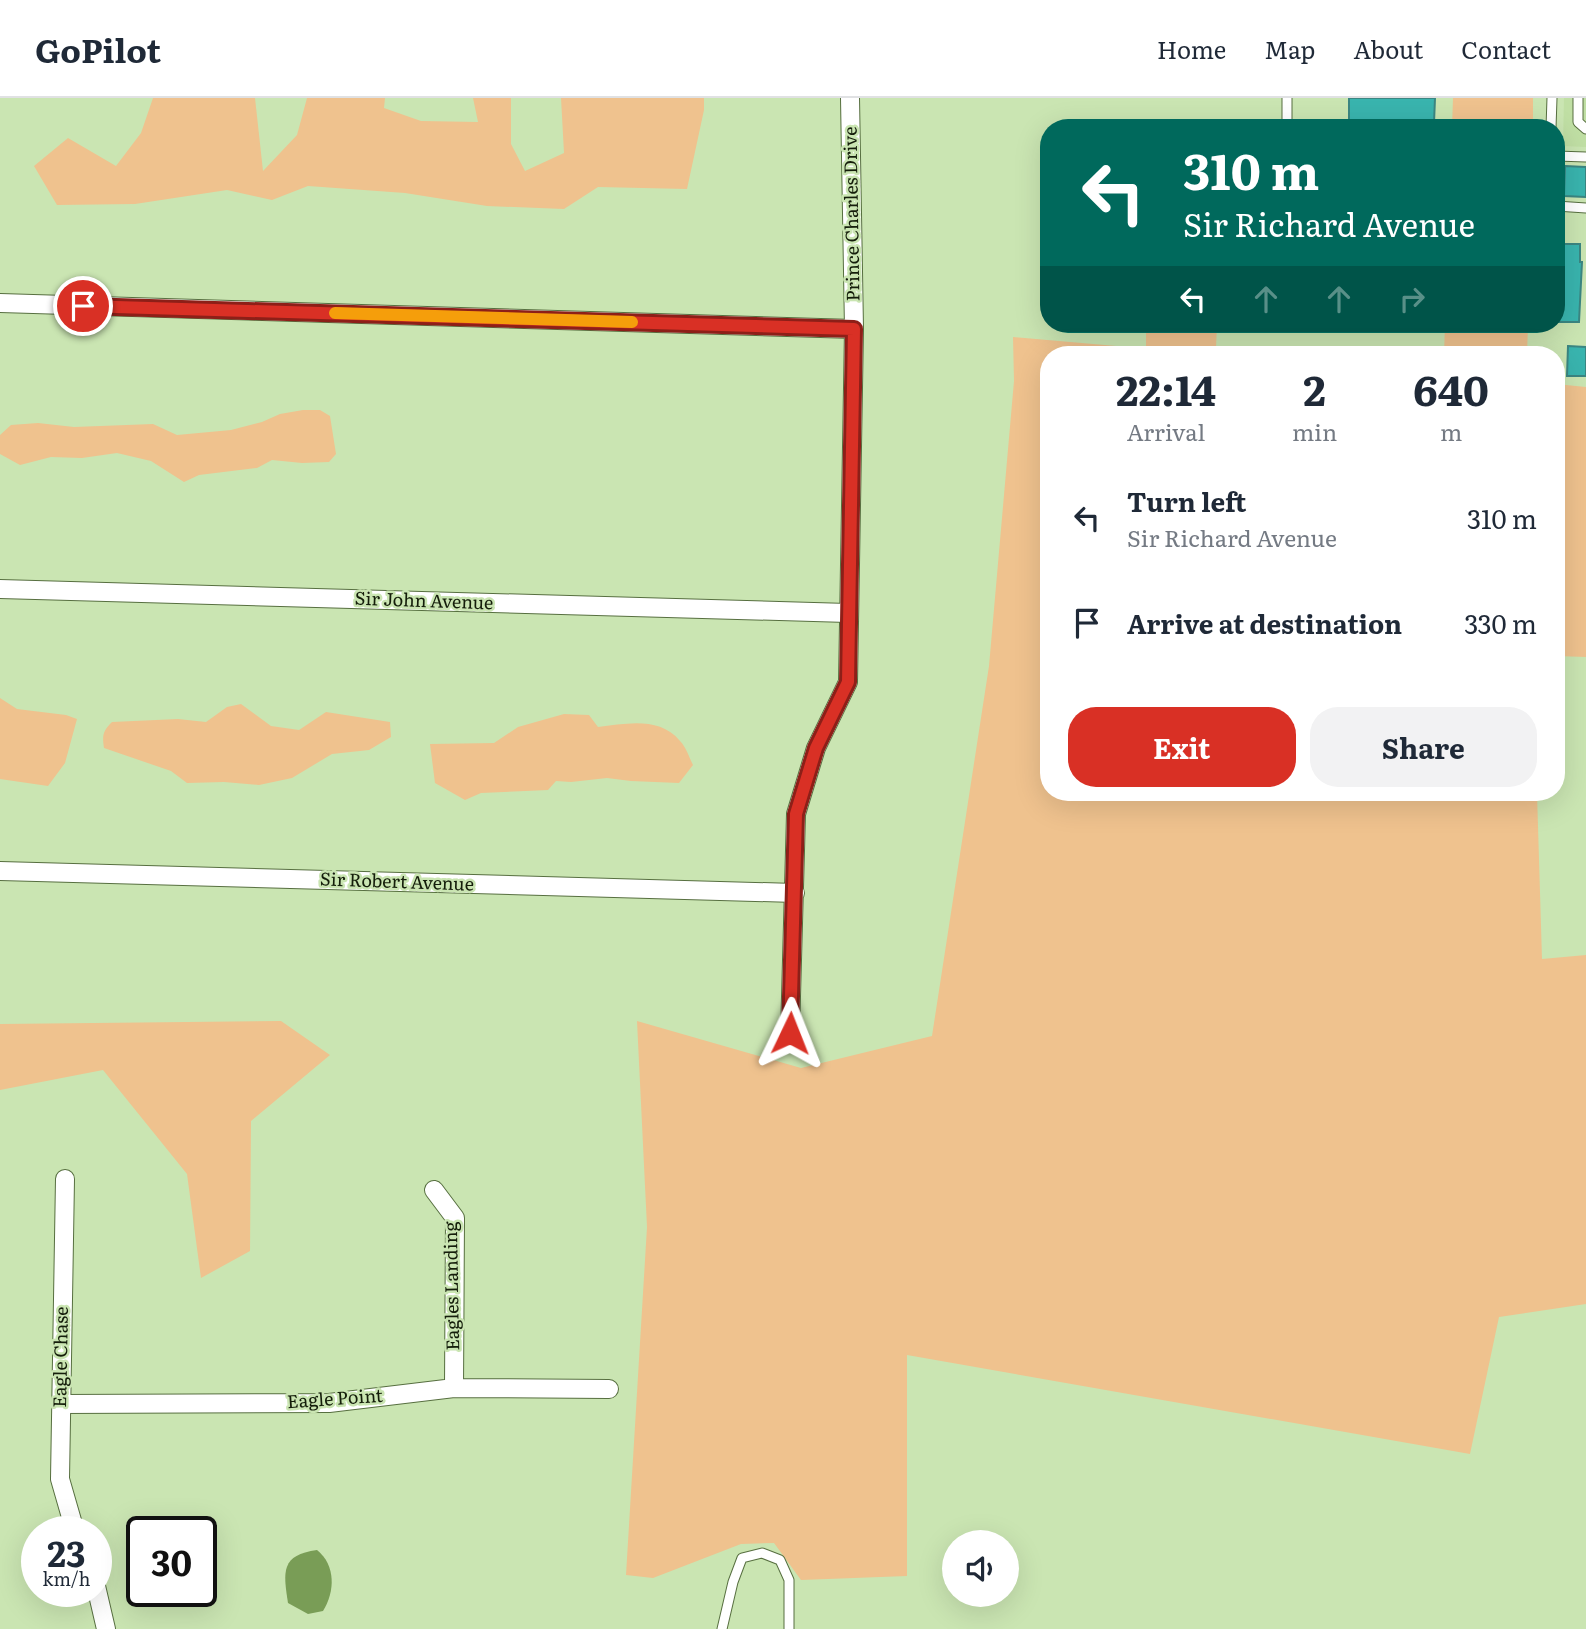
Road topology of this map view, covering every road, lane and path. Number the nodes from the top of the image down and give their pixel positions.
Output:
1 (850, 98) edge
2 (1287, 98) edge
3 (1552, 98) edge
4 (1578, 98) edge
5 (1287, 119) edge
6 (1551, 119) edge
7 (1586, 129) edge
8 (1565, 156) edge
9 (1586, 157) edge
10 (1565, 207) edge
11 (1586, 208) edge
12 (0, 303) edge
13 (854, 329) junction
14 (0, 589) edge
15 (848, 612) junction
16 (0, 871) edge
17 (795, 893) junction
18 (790, 1033) dead end
19 (65, 1180) dead end
20 (434, 1190) dead end
21 (454, 1388) junction
22 (609, 1389) dead end
23 (61, 1404) junction
24 (71, 1516) edge
25 (101, 1607) edge
26 (106, 1629) edge
27 (722, 1629) edge
28 (789, 1629) edge

1 - 13 street, Prince Charles Drive
2 - 5 lane
3 - 6 lane
4 - 7 lane
8 - 9 lane
10 - 11 lane
12 - 13 street
13 - 15 street, Prince Charles Drive
14 - 15 street, Sir John Avenue
15 - 17 street, Prince Charles Drive
16 - 17 street, Sir Robert Avenue
17 - 18 street, Prince Charles Drive
19 - 23 street, Eagle Chase
20 - 21 street, Eagles Landing
21 - 22 street, Eagle Point
21 - 23 street, Eagle Point
23 - 24 street, Eagle Chase
25 - 26 street
27 - 28 lane

